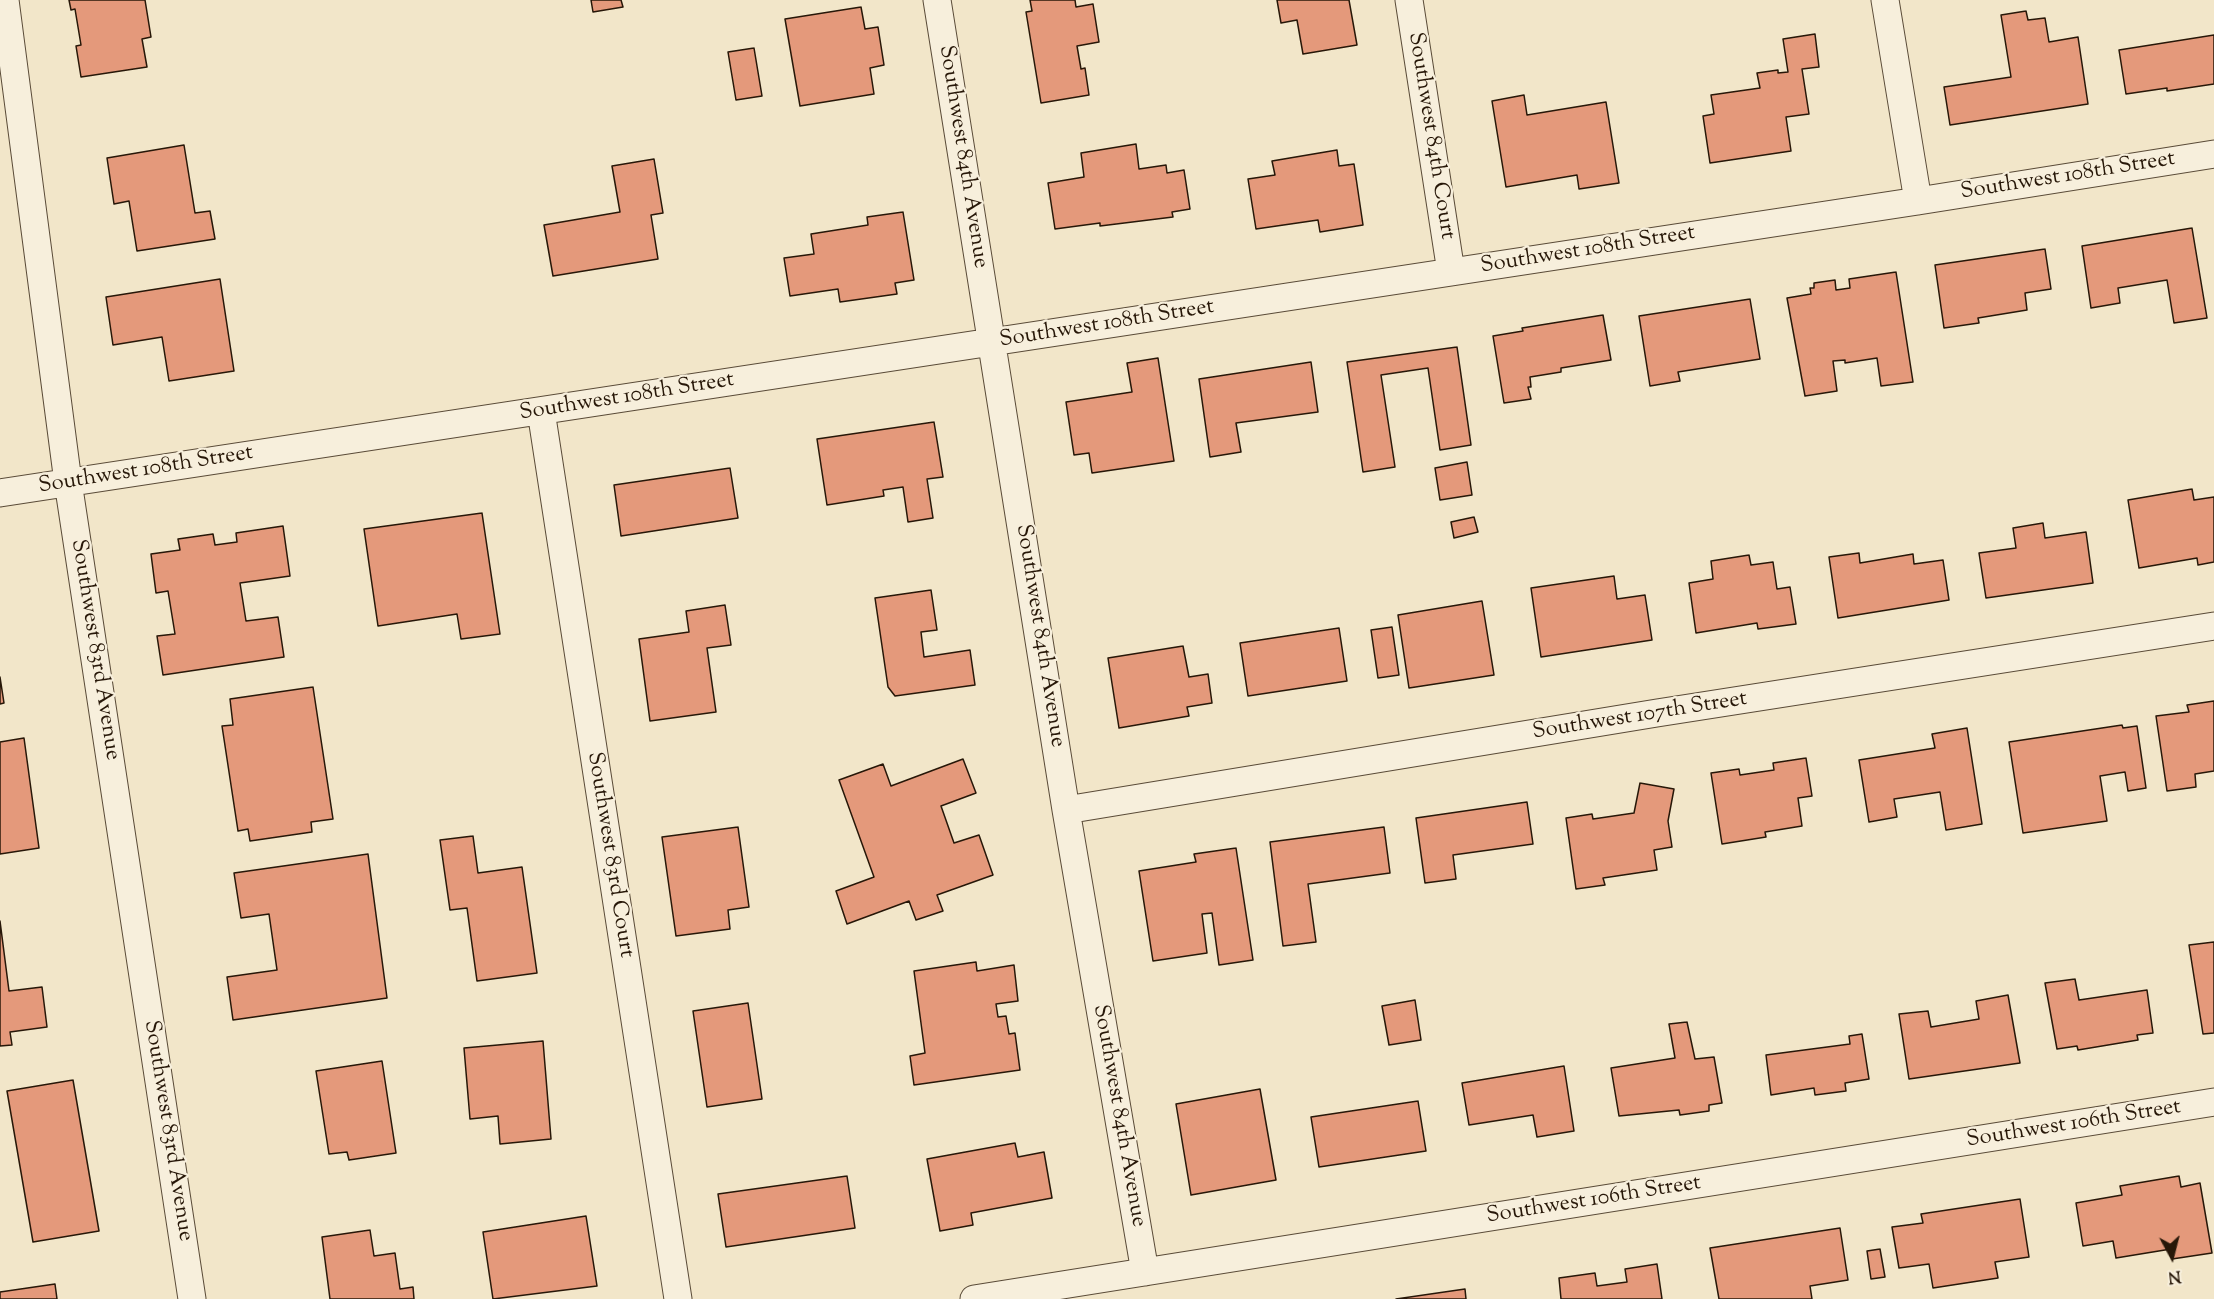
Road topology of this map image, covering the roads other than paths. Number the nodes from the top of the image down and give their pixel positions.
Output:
1 (5, 0) edge
2 (937, 0) edge
3 (1409, 0) edge
4 (1885, 0) edge
5 (2214, 154) edge
6 (1918, 201) junction
7 (1451, 272) junction
8 (992, 343) junction
9 (541, 411) junction
10 (68, 482) junction
11 (0, 494) edge
12 (2214, 626) edge
13 (1066, 810) junction
14 (2214, 1102) edge
15 (1145, 1272) junction
16 (192, 1299) edge
17 (678, 1299) edge
18 (974, 1299) edge

1 - 10 street, Southwest 83rd Avenue
2 - 8 street, Southwest 84th Avenue
3 - 7 street, Southwest 84th Court
4 - 6 street
5 - 6 street, Southwest 108th Street
6 - 7 street, Southwest 108th Street
7 - 8 street, Southwest 108th Street
8 - 9 street, Southwest 108th Street
8 - 13 street, Southwest 84th Avenue
9 - 10 street, Southwest 108th Street
9 - 17 street, Southwest 83rd Court
10 - 11 street, Southwest 108th Street
10 - 16 street, Southwest 83rd Avenue
12 - 13 street, Southwest 107th Street
13 - 15 street, Southwest 84th Avenue
14 - 15 street, Southwest 106th Street
15 - 18 street, Southwest 106th Street

